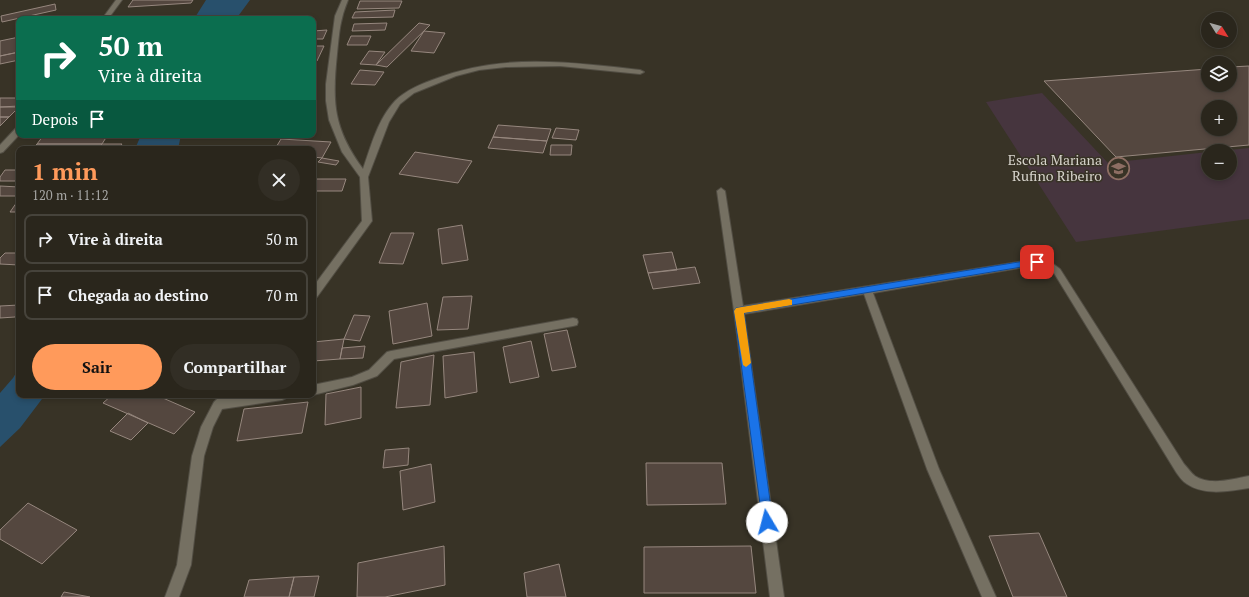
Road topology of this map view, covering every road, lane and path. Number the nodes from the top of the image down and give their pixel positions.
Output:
1 (345, 0) edge
2 (116, 1) edge
3 (107, 16) edge
4 (640, 72) dead end
5 (16, 133) edge
6 (0, 150) edge
7 (364, 178) junction
8 (721, 191) dead end
9 (867, 289) junction
10 (316, 290) edge
11 (739, 311) junction
12 (572, 322) dead end
13 (316, 389) edge
14 (225, 398) edge
15 (263, 398) edge
16 (218, 405) junction
17 (1249, 482) edge
18 (172, 597) edge
19 (777, 597) edge
20 (989, 597) edge

1 - 7 street
2 - 3 street
4 - 7 street
5 - 6 street
7 - 10 street
8 - 11 street
9 - 11 street
9 - 17 street
9 - 20 street
11 - 19 street
12 - 13 street
14 - 16 street
15 - 16 street
16 - 18 street

